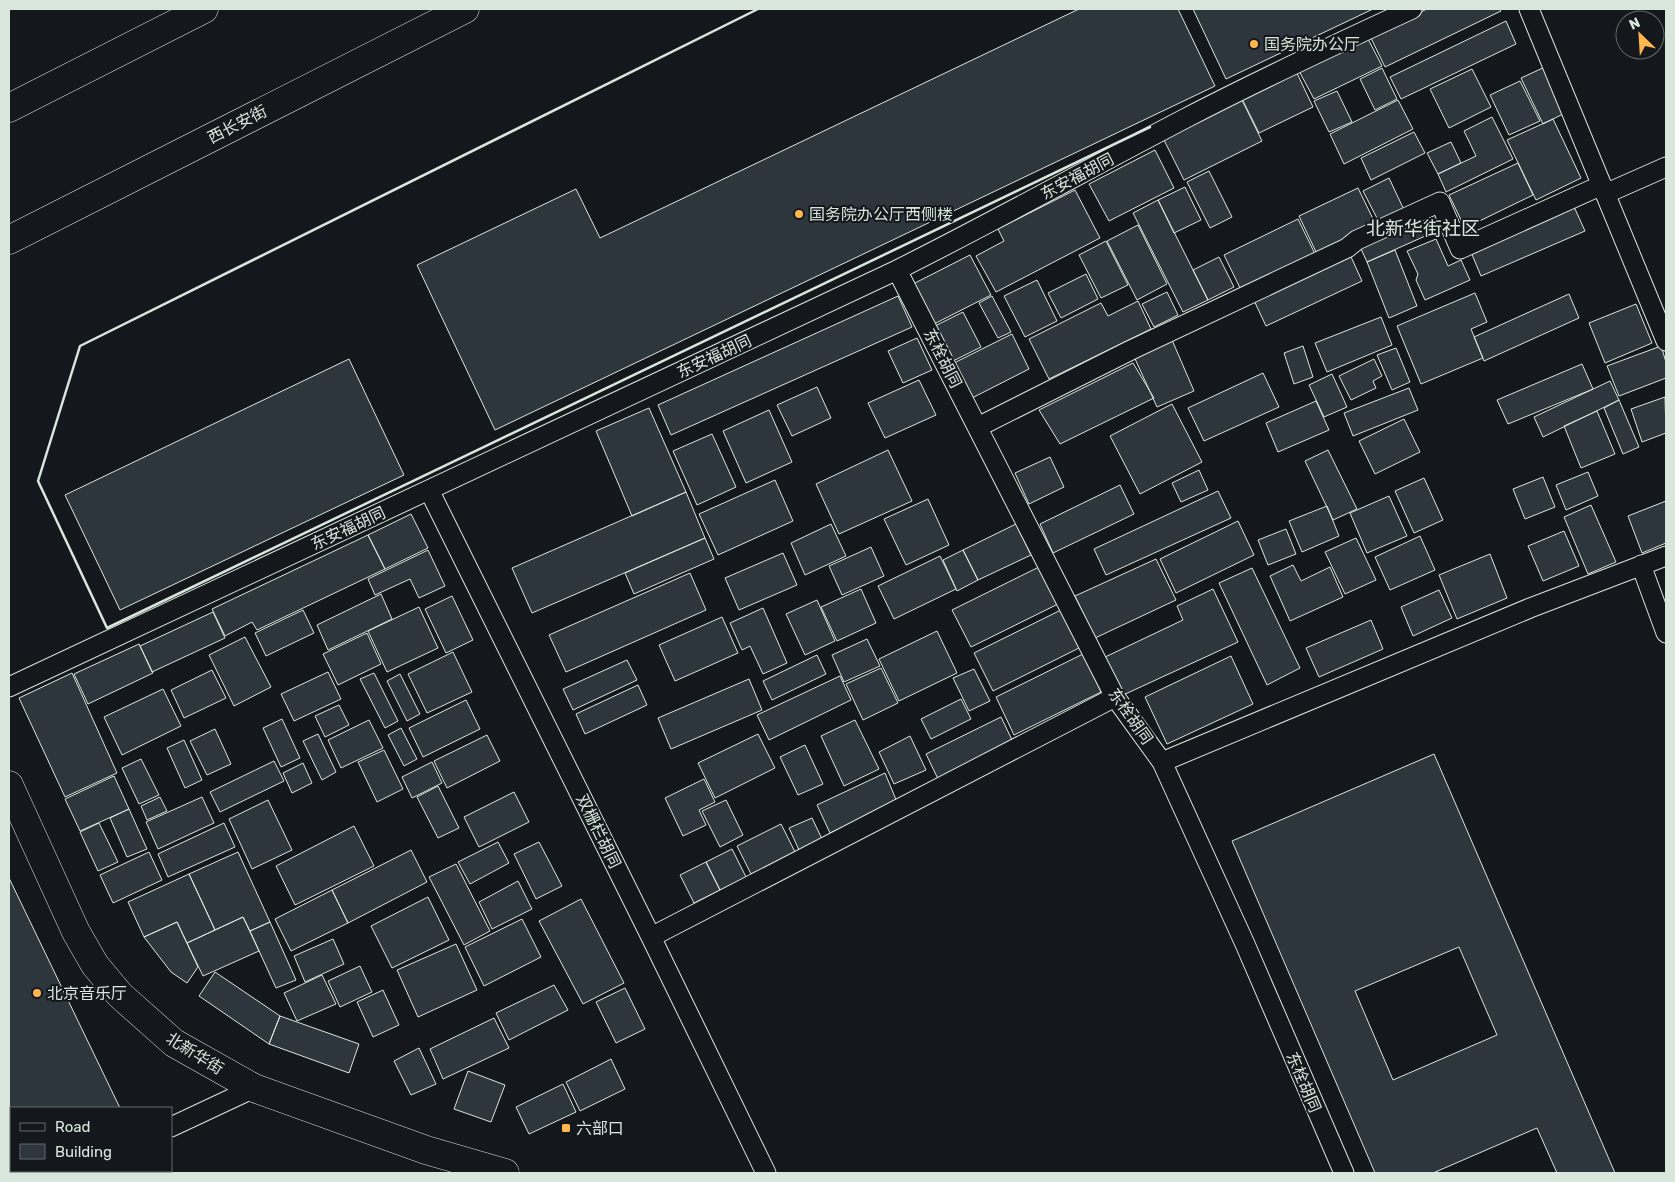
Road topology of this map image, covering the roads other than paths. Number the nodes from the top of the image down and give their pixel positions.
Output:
1 (204, 9) edge
2 (465, 9) edge
3 (1412, 9) edge
4 (1529, 9) edge
5 (9, 108) edge
6 (1666, 167) edge
7 (1604, 190) junction
8 (9, 240) edge
9 (897, 270) junction
10 (1666, 341) edge
11 (978, 427) junction
12 (429, 490) junction
13 (1666, 556) edge
14 (1641, 565) junction
15 (1666, 633) edge
16 (9, 687) edge
17 (1116, 697) junction
18 (1162, 762) junction
19 (9, 785) edge
20 (651, 936) junction
21 (254, 1088) junction
22 (172, 1127) edge
23 (505, 1173) edge
24 (766, 1173) edge
25 (1344, 1173) edge

1 - 5 main road
2 - 8 main road, 西长安街
3 - 9 lane, 东安福胡同
4 - 7 lane
6 - 7 lane
7 - 10 lane
7 - 11 lane
9 - 11 lane, 东栓胡同
9 - 12 lane, 东安福胡同
11 - 17 lane, 东栓胡同
12 - 16 lane, 东安福胡同
12 - 20 lane, 双栅栏胡同
13 - 14 lane
14 - 15 lane
14 - 18 lane
17 - 18 lane, 东栓胡同
17 - 20 lane
18 - 25 lane, 东栓胡同
19 - 21 main road, 北新华街
20 - 24 lane, 双栅栏胡同
21 - 22 lane
21 - 23 main road, 北新华街

